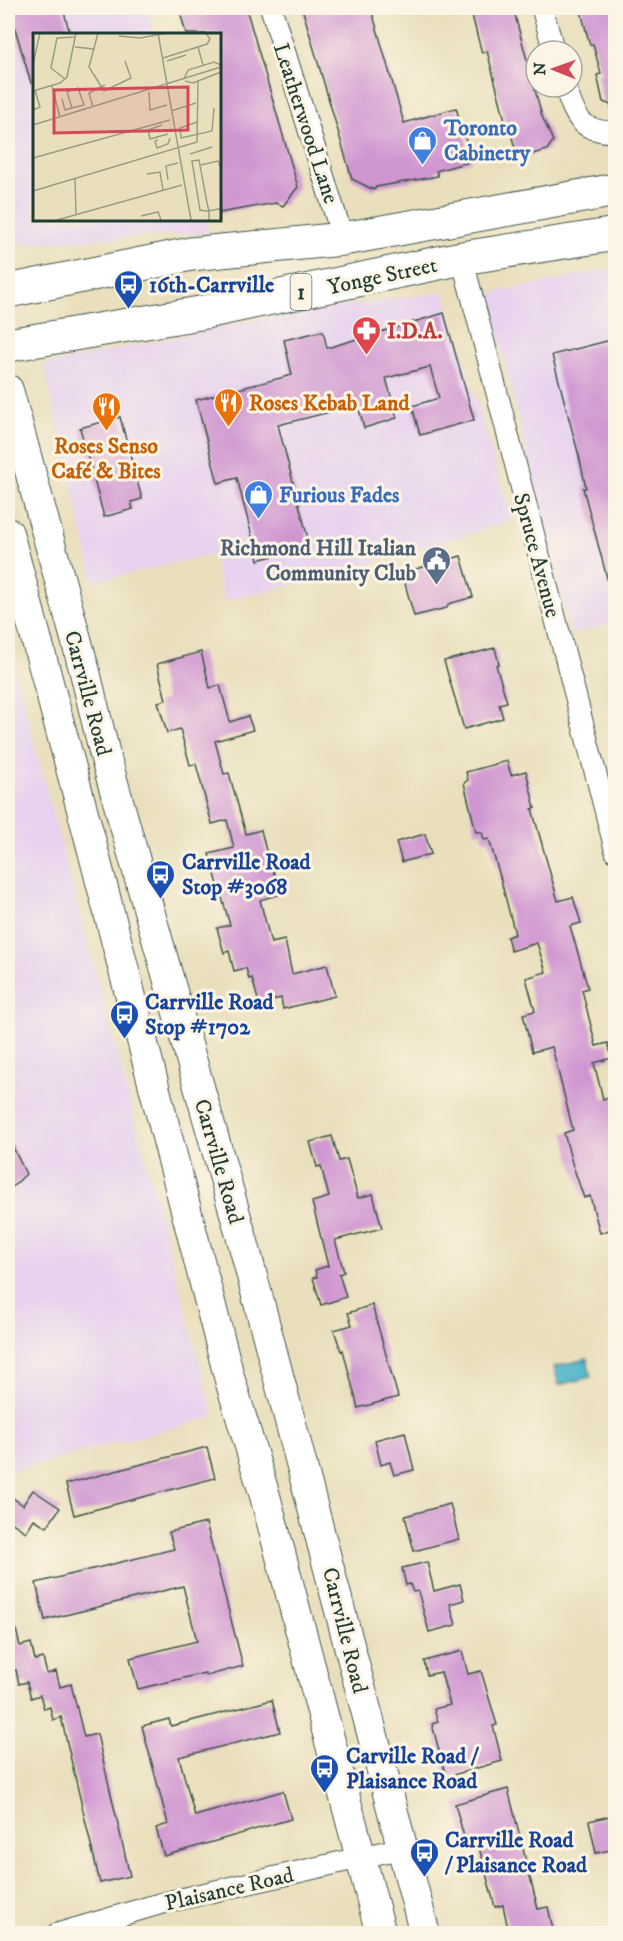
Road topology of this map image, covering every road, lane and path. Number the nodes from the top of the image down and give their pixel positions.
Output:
1 (271, 8) edge
2 (542, 8) edge
3 (551, 39) edge
4 (570, 99) edge
5 (615, 132) edge
6 (615, 190) edge
7 (615, 234) edge
8 (343, 239) junction
9 (462, 258) junction
10 (8, 291) edge
11 (8, 345) edge
12 (8, 390) edge
13 (8, 533) edge
14 (69, 616) junction
15 (33, 627) junction
16 (126, 828) junction
17 (90, 839) junction
18 (615, 852) edge
19 (402, 1848) junction
20 (361, 1857) junction
21 (57, 1934) edge
22 (381, 1934) edge
23 (425, 1934) edge

1 - 8 street, Leatherwood Lane
2 - 3 street
4 - 5 street
6 - 8 main road, Yonge Street / 1
7 - 9 main road, Yonge Street / 1
8 - 10 main road, Yonge Street / 1
9 - 11 main road, Yonge Street / 1
9 - 18 street, Spruce Avenue
12 - 14 main road, Carrville Road
13 - 15 main road, Carrville Road
14 - 15 main road
14 - 16 main road, Carrville Road
15 - 17 main road, Carrville Road
16 - 17 main road
16 - 19 main road, Carrville Road
17 - 20 main road, Carrville Road
19 - 20 street, Plaisance Road
19 - 23 main road, Carrville Road
20 - 21 street, Plaisance Road
20 - 22 main road, Carrville Road

